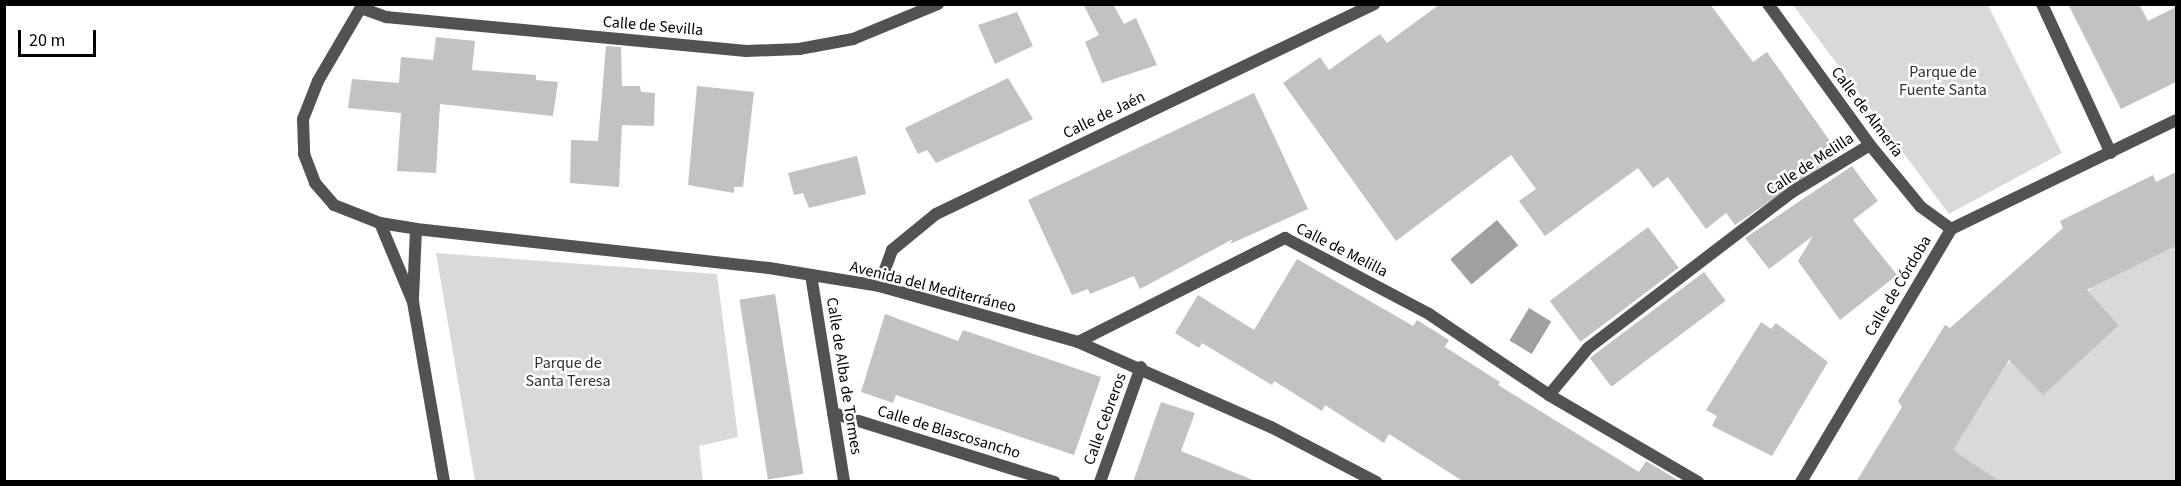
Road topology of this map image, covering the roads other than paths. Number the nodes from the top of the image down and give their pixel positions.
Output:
1 (938, 4) edge
2 (1374, 4) edge
3 (1768, 4) edge
4 (2042, 4) edge
5 (362, 6) edge
6 (2176, 120) edge
7 (1870, 145) junction
8 (2111, 153) junction
9 (380, 223) junction
10 (416, 229) junction
11 (1951, 229) junction
12 (811, 275) junction
13 (879, 286) junction
14 (413, 302) junction
15 (1078, 342) junction
16 (1141, 367) junction
17 (1549, 394) junction
18 (833, 413) junction
19 (444, 482) edge
20 (844, 482) edge
21 (1054, 482) edge
22 (1100, 482) edge
23 (1376, 482) edge
24 (1698, 482) edge
25 (1801, 482) edge

1 - 5 street, Calle de Sevilla
2 - 13 street, Calle de Jaén
3 - 7 street, Calle de Almería
4 - 8 street
5 - 9 street, Avenida del Mediterráneo
6 - 8 street, Calle de Córdoba
7 - 11 street, Calle de Almería
7 - 17 street, Calle de Melilla
8 - 11 street, Calle de Córdoba
9 - 10 street, Avenida del Mediterráneo
9 - 14 street
10 - 12 street, Avenida del Mediterráneo
10 - 14 street
11 - 25 street, Calle de Córdoba
12 - 13 street, Avenida del Mediterráneo
12 - 18 street, Calle de Alba de Tormes
13 - 15 street, Avenida del Mediterráneo
14 - 19 street
15 - 16 street, Avenida del Mediterráneo
15 - 17 street, Calle de Melilla
16 - 22 street, Calle Cebreros
16 - 23 street, Avenida del Mediterráneo
17 - 24 street, Calle de Melilla
18 - 20 street, Calle de Alba de Tormes
18 - 21 street, Calle de Blascosancho

